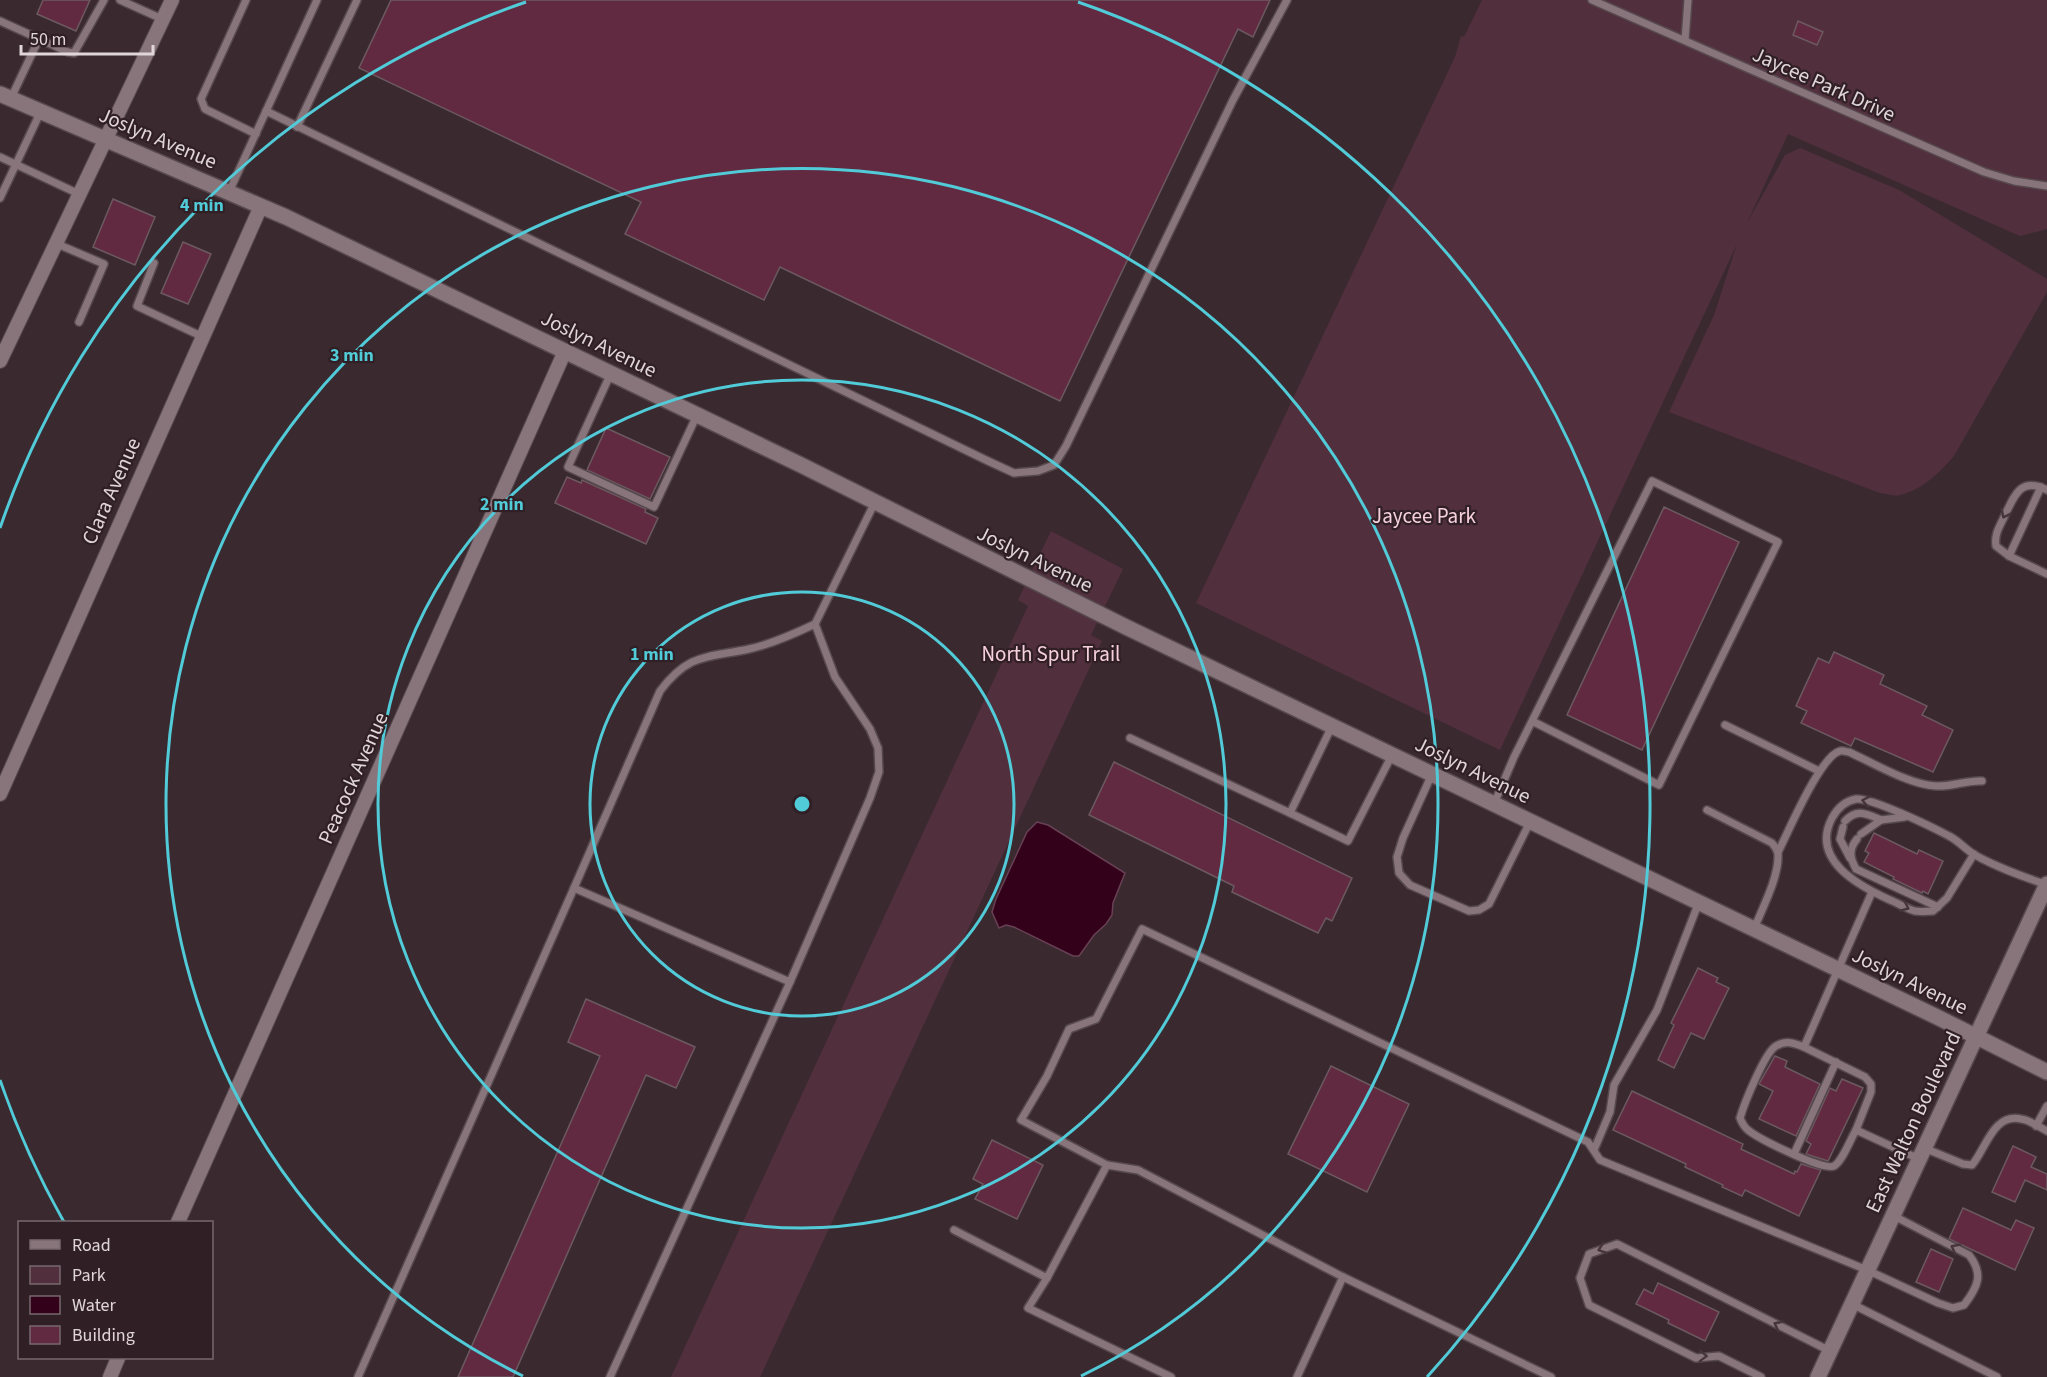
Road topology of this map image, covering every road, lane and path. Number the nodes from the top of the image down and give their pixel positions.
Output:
1 (104, 0) edge
2 (120, 0) edge
3 (172, 0) edge
4 (246, 0) edge
5 (317, 0) edge
6 (357, 0) edge
7 (1287, 0) edge
8 (1592, 0) edge
9 (1688, 0) edge
10 (1604, 2) edge
11 (162, 19) junction
12 (0, 21) edge
13 (39, 39) junction
14 (1685, 40) junction
15 (6, 96) edge
16 (41, 111) junction
17 (266, 111) junction
18 (297, 127) junction
19 (256, 134) junction
20 (105, 139) junction
21 (0, 157) edge
22 (15, 164) junction
23 (2047, 186) edge
24 (229, 192) junction
25 (79, 194) junction
26 (0, 198) edge
27 (261, 206) junction
28 (55, 243) junction
29 (154, 263) dead end
30 (79, 322) dead end
31 (203, 337) junction
32 (565, 351) junction
33 (0, 361) edge
34 (611, 373) junction
35 (698, 415) junction
36 (2044, 489) edge
37 (874, 502) junction
38 (2009, 556) junction
39 (2047, 574) edge
40 (815, 624) junction
41 (1532, 721) junction
42 (1725, 725) dead end
43 (1332, 726) junction
44 (1131, 738) dead end
45 (1392, 755) junction
46 (1819, 771) junction
47 (1432, 774) junction
48 (1982, 781) dead end
49 (0, 794) edge
50 (1494, 804) junction
51 (1707, 810) dead end
52 (1290, 813) junction
53 (1907, 817) junction
54 (1881, 820) junction
55 (1530, 821) junction
56 (1778, 852) junction
57 (1974, 854) junction
58 (1850, 859) junction
59 (2047, 884) edge
60 (574, 888) junction
61 (1872, 892) junction
62 (1699, 902) junction
63 (1938, 907) junction
64 (1754, 929) junction
65 (1837, 970) junction
66 (790, 982) junction
67 (1976, 1036) junction
68 (1804, 1047) junction
69 (1836, 1062) junction
70 (2047, 1072) edge
71 (2047, 1106) edge
72 (2036, 1126) junction
73 (1856, 1130) junction
74 (2047, 1131) edge
75 (1594, 1150) junction
76 (1794, 1154) junction
77 (1921, 1154) junction
78 (1107, 1165) junction
79 (1893, 1216) junction
80 (178, 1221) edge
81 (954, 1230) dead end
82 (1867, 1270) junction
83 (1343, 1277) junction
84 (1047, 1278) junction
85 (1852, 1303) junction
86 (1830, 1351) junction
87 (118, 1359) edge
88 (110, 1377) edge
89 (357, 1377) edge
90 (610, 1377) edge
91 (1171, 1377) edge
92 (1297, 1377) edge
93 (1551, 1377) edge
94 (1761, 1377) edge
95 (1818, 1377) edge
96 (1997, 1377) edge

1 - 13 lane
2 - 11 lane
3 - 11 street
4 - 19 lane
5 - 17 lane
6 - 18 lane
7 - 18 lane
8 - 10 lane, Jaycee Park Drive
9 - 14 lane
10 - 14 lane, Jaycee Park Drive
11 - 20 street
12 - 13 lane
13 - 15 lane
14 - 23 lane, Jaycee Park Drive
15 - 16 main road, Joslyn Avenue
16 - 20 main road, Joslyn Avenue
16 - 22 lane
17 - 18 lane
17 - 19 lane
19 - 24 lane
20 - 24 main road, Joslyn Avenue
20 - 25 street
21 - 22 lane
22 - 25 lane
22 - 26 lane
24 - 27 main road, Joslyn Avenue
25 - 28 street
27 - 31 street, Clara Avenue
27 - 32 main road, Joslyn Avenue
28 - 30 lane
28 - 33 street
29 - 31 lane
31 - 49 street, Clara Avenue
32 - 34 main road, Joslyn Avenue
32 - 80 street, Peacock Avenue
34 - 35 main road, Joslyn Avenue
34 - 35 lane
35 - 37 main road, Joslyn Avenue
36 - 38 lane
36 -> 38 lane
37 - 40 lane
37 - 43 main road, Joslyn Avenue
38 - 39 lane
40 - 60 lane
40 - 66 lane
41 - 41 lane
41 - 50 lane
42 - 46 lane
43 - 45 main road, Joslyn Avenue
43 - 52 lane
44 - 52 lane
45 - 47 main road, Joslyn Avenue
45 - 52 lane
46 - 48 lane
46 - 56 lane
47 - 50 main road, Joslyn Avenue
47 - 55 lane
50 - 55 main road, Joslyn Avenue
51 - 56 lane
53 - 54 lane
53 - 57 lane
53 -> 61 lane
54 - 58 lane
54 - 58 lane
55 - 62 main road, Joslyn Avenue
56 - 64 lane
57 - 59 lane
57 - 63 lane
58 - 63 lane
59 - 67 main road, East Walton Boulevard
60 - 66 lane
60 - 89 lane
61 -> 63 lane
61 - 65 lane
62 - 64 main road, Joslyn Avenue
62 - 75 lane
64 - 65 main road, Joslyn Avenue
65 - 67 main road, Joslyn Avenue
65 - 68 lane
66 - 90 lane
67 - 70 main road, Joslyn Avenue
67 - 77 main road, East Walton Boulevard
68 - 69 lane
68 - 76 lane
69 - 73 lane
69 - 76 lane
71 - 72 lane
72 - 74 lane
72 - 77 lane
73 - 76 lane
73 - 77 lane
75 - 78 lane
75 - 82 lane
77 - 79 main road, East Walton Boulevard
78 - 83 lane
78 - 84 lane
79 - 82 main road, East Walton Boulevard
82 -> 79 lane
81 - 84 lane
82 - 85 main road, East Walton Boulevard
83 - 92 lane
83 - 93 lane
84 - 91 lane
85 - 86 main road, East Walton Boulevard
85 - 96 lane
86 -> 94 lane
86 - 95 main road, East Walton Boulevard
87 - 88 street

